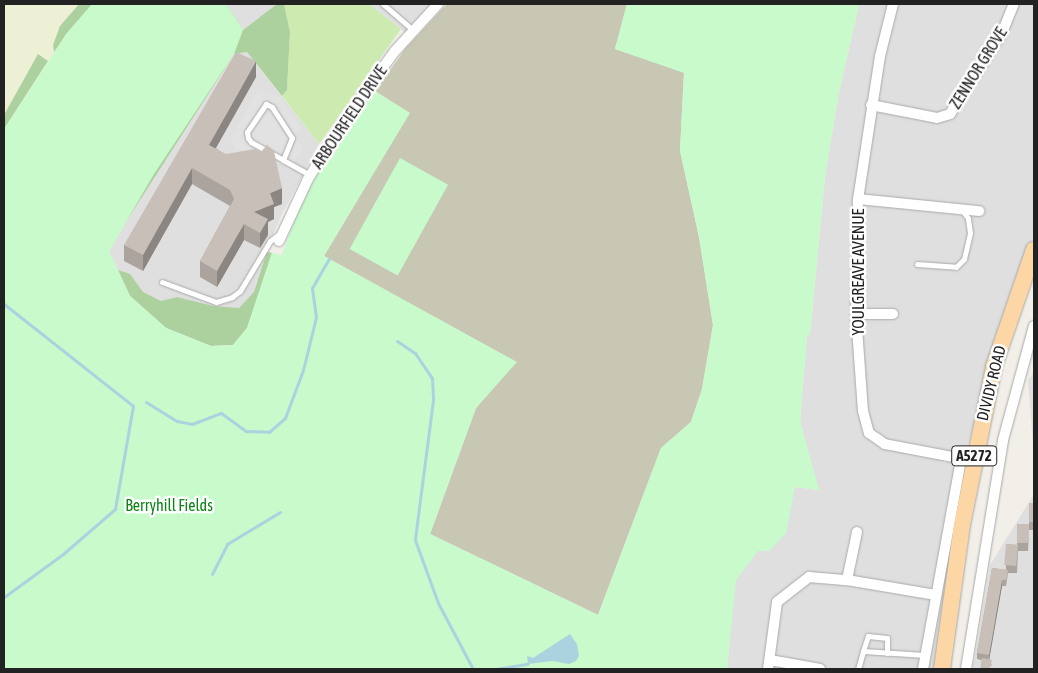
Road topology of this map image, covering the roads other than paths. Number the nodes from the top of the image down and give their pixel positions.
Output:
1 (383, 4) edge
2 (438, 4) edge
3 (894, 4) edge
4 (1014, 4) edge
5 (413, 30) junction
6 (871, 105) junction
7 (283, 160) junction
8 (310, 175) junction
9 (858, 199) junction
10 (961, 209) junction
11 (979, 211) dead end
12 (280, 237) joint
13 (1034, 250) edge
14 (917, 264) dead end
15 (162, 282) dead end
16 (856, 314) junction
17 (893, 314) dead end
18 (1034, 326) edge
19 (967, 460) junction
20 (858, 532) dead end
21 (847, 580) junction
22 (936, 595) junction
23 (863, 652) junction
24 (887, 653) junction
25 (926, 655) junction
26 (769, 665) edge
27 (820, 669) edge
28 (858, 669) edge
29 (923, 669) edge
30 (942, 669) edge
31 (966, 669) edge

1 - 5 lane
2 - 5 street, ARBOURFIELD DRIVE
3 - 6 street, YOULGREAVE AVENUE
4 - 6 street, ZENNOR GROVE
5 - 8 street, ARBOURFIELD DRIVE
6 - 9 street, YOULGREAVE AVENUE
7 - 7 lane
7 - 8 lane
8 - 12 street, ARBOURFIELD DRIVE
9 - 10 street
9 - 16 street, YOULGREAVE AVENUE
10 - 11 street
10 - 14 lane
12 - 15 lane
13 - 19 main road, DIVIDY ROAD / A5272
16 - 17 street
16 - 19 street, YOULGREAVE AVENUE
18 - 31 street, DIVIDY ROAD
19 - 22 street, DIVIDY ROAD
19 - 30 main road, DIVIDY ROAD / A5272
20 - 21 street
21 - 22 street
21 - 26 street
22 - 25 street, DIVIDY ROAD
23 - 24 lane
23 - 24 lane
23 - 28 lane
24 - 25 lane
25 - 29 street, DIVIDY ROAD
26 - 27 street

